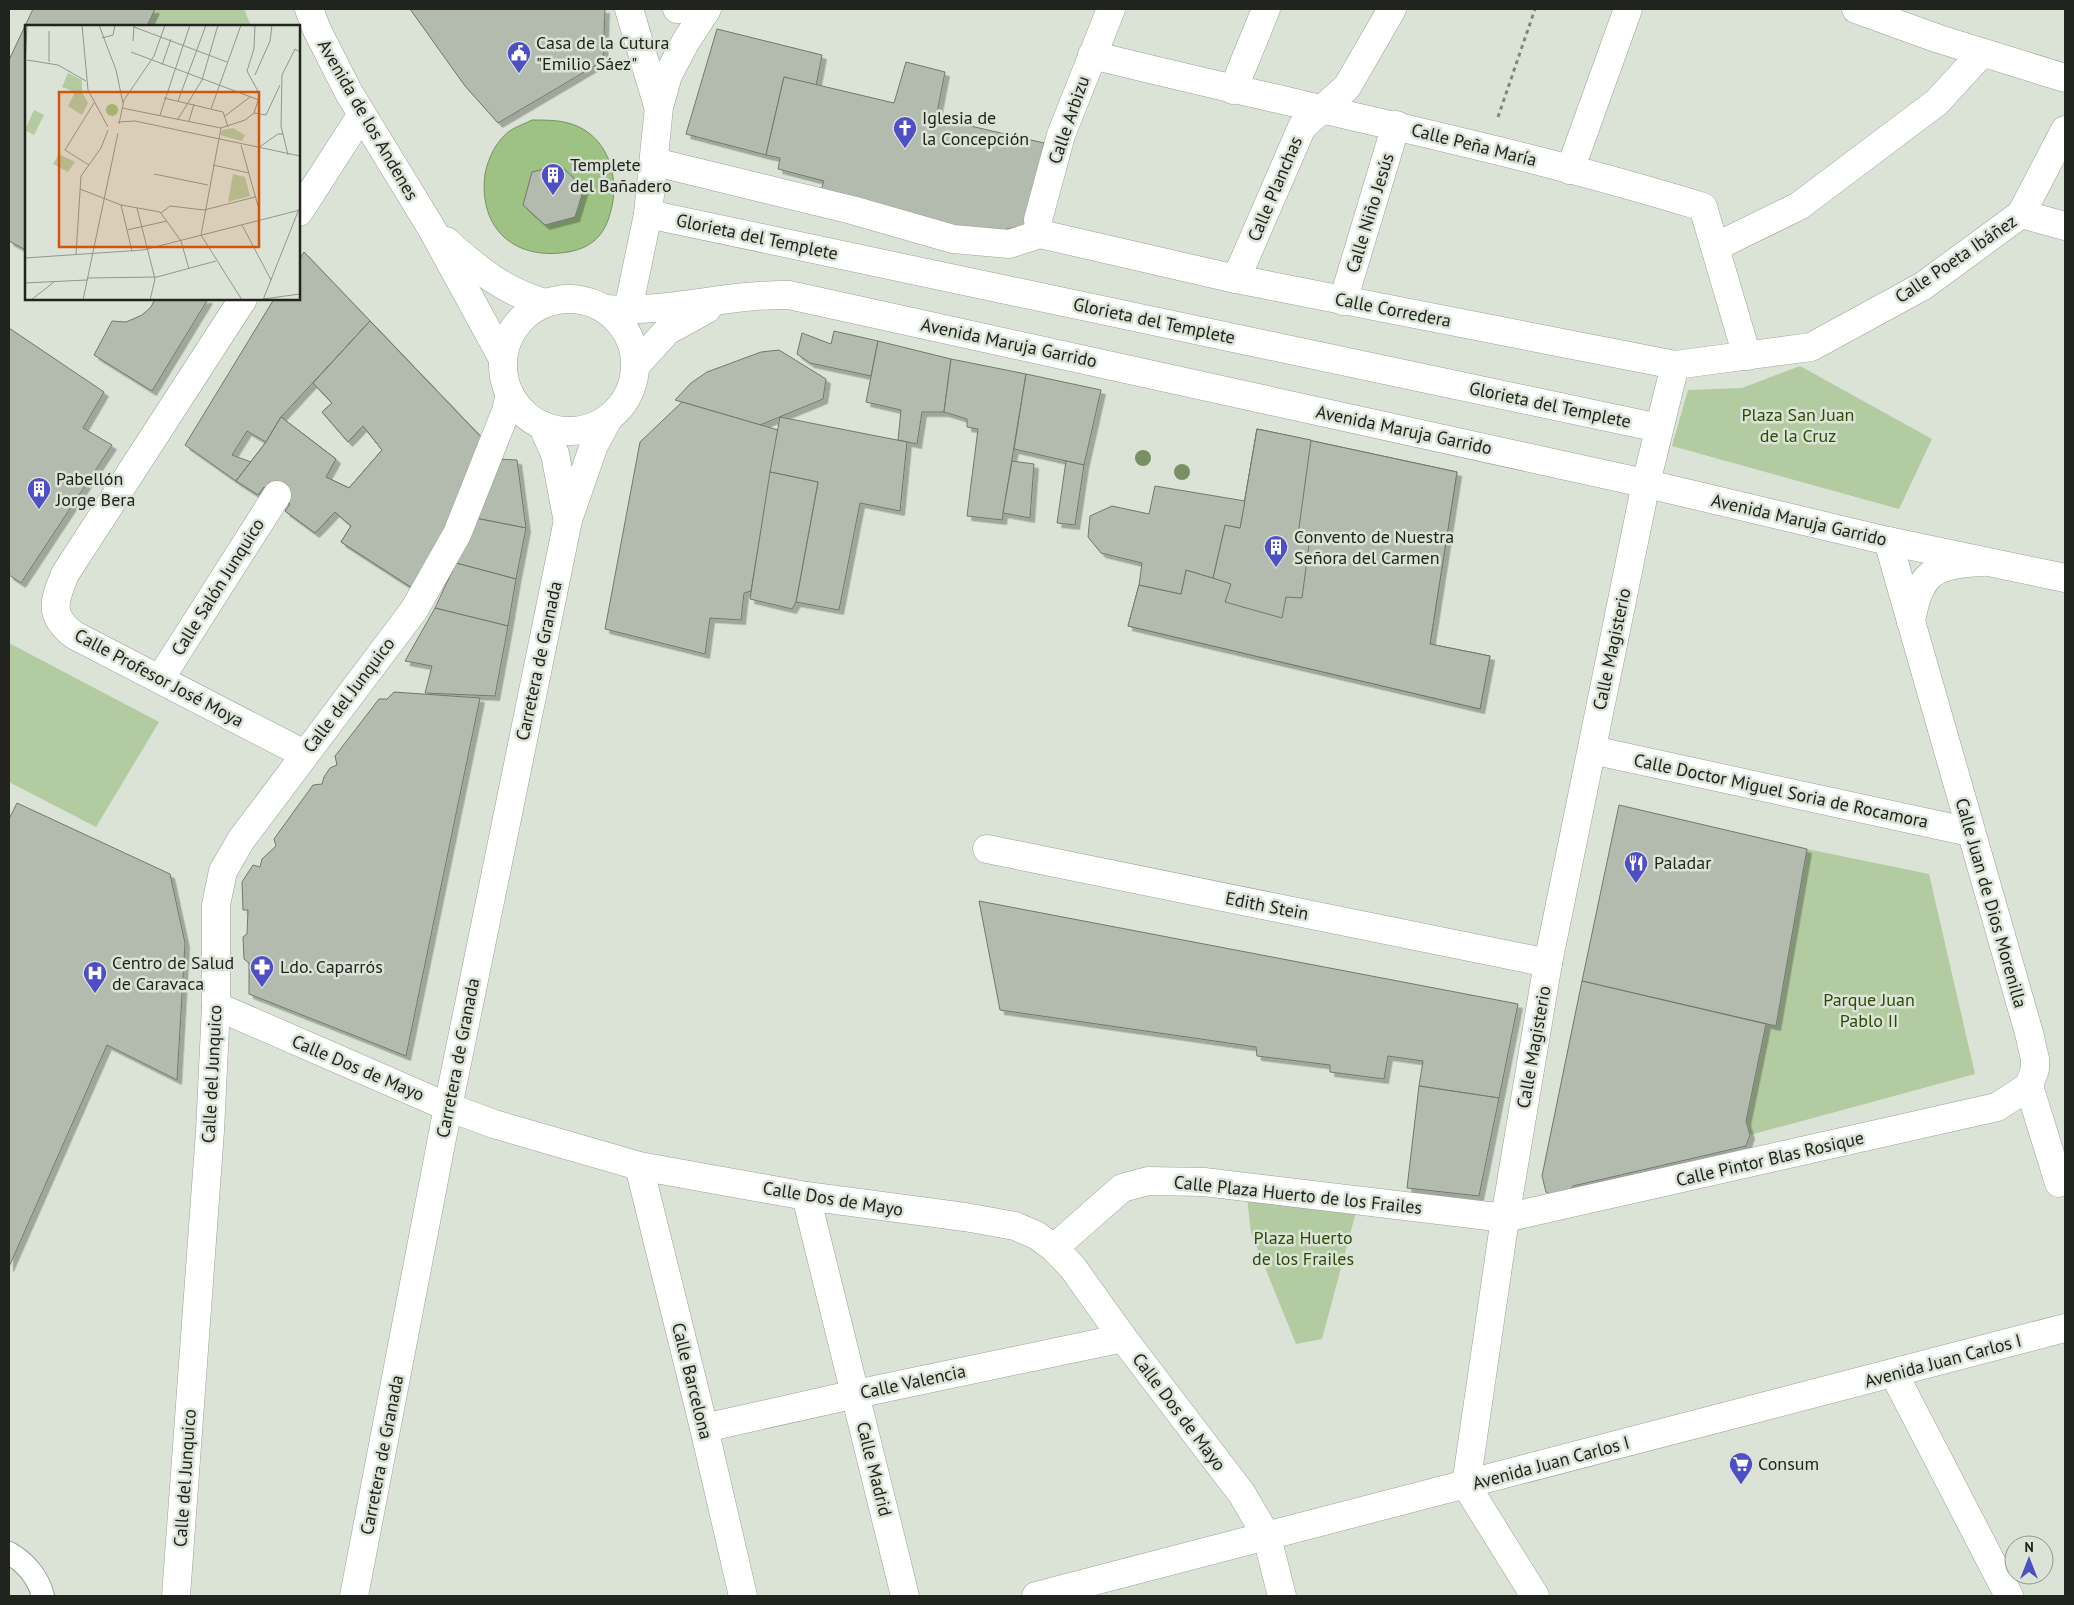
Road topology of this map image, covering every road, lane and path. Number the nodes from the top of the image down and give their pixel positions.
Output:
1 (309, 9) edge
2 (629, 9) edge
3 (677, 9) edge
4 (685, 9) edge
5 (707, 9) edge
6 (1111, 9) edge
7 (1266, 9) edge
8 (1392, 9) edge
9 (1535, 9) edge
10 (1628, 9) edge
11 (1856, 9) edge
12 (1982, 53) junction
13 (1092, 54) junction
14 (2065, 78) edge
15 (1233, 90) junction
16 (658, 107) junction
17 (1323, 108) junction
18 (362, 114) junction
19 (1396, 126) junction
20 (2065, 130) edge
21 (1487, 146) junction
22 (654, 162) junction
23 (1570, 170) junction
24 (300, 210) edge
25 (648, 214) junction
26 (2022, 214) junction
27 (2065, 226) edge
28 (432, 229) junction
29 (1040, 234) junction
30 (1715, 247) junction
31 (1236, 279) junction
32 (742, 296) junction
33 (242, 300) edge
34 (1343, 301) junction
35 (545, 303) junction
36 (619, 314) junction
37 (1747, 356) junction
38 (503, 359) junction
39 (636, 364) junction
40 (1675, 365) junction
41 (510, 395) junction
42 (608, 419) junction
43 (542, 425) junction
44 (1659, 428) junction
45 (1646, 483) junction
46 (277, 495) dead end
47 (568, 520) junction
48 (1888, 541) junction
49 (1994, 562) junction
50 (2064, 575) edge
51 (1911, 623) junction
52 (160, 679) junction
53 (1592, 750) junction
54 (304, 754) junction
55 (1970, 832) junction
56 (987, 850) dead end
57 (1548, 964) junction
58 (216, 1006) junction
59 (2029, 1086) junction
60 (448, 1107) junction
61 (639, 1166) junction
62 (2058, 1183) dead end
63 (806, 1196) junction
64 (1505, 1218) junction
65 (1054, 1248) junction
66 (2065, 1328) edge
67 (1123, 1338) junction
68 (1894, 1374) junction
69 (856, 1394) junction
70 (704, 1428) junction
71 (1466, 1485) junction
72 (1267, 1537) junction
73 (9, 1552) edge
74 (43, 1596) edge
75 (176, 1596) edge
76 (354, 1596) edge
77 (743, 1596) edge
78 (905, 1596) edge
79 (1036, 1596) edge
80 (1282, 1596) edge
81 (1535, 1596) edge
82 (2009, 1596) edge

1 - 18 street, Avenida de los Andenes
2 - 16 street
3 - 4 street
5 - 16 street
6 - 13 street, Calle Arbizu
7 - 15 street
8 - 17 street, Calle Planchas
9 - 21 path
10 - 23 street
11 - 12 street
12 - 14 street
12 - 30 street
13 - 15 street, Calle Peña María
13 - 29 street, Calle Arbizu
15 - 17 street, Calle Peña María
16 - 22 street
17 - 19 street, Calle Peña María
17 - 31 street, Calle Planchas
18 - 24 street
18 - 28 street, Avenida de los Andenes
19 - 21 street, Calle Peña María
19 - 34 street, Calle Niño Jesús
20 - 26 street, Calle Poeta Ibáñez
21 - 23 street, Calle Peña María
22 - 25 street
22 - 29 street
23 - 30 street, Calle Peña María
25 - 36 street
25 - 44 street, Glorieta del Templete
26 - 27 street
26 - 37 street, Calle Poeta Ibáñez
28 - 35 street
28 - 38 street
29 - 31 street, Calle Corredera
30 - 37 street, Calle Peña María
31 - 34 street, Calle Corredera
32 - 36 street, Avenida Maruja Garrido
32 - 39 street, Avenida Maruja Garrido
32 - 45 street, Avenida Maruja Garrido
33 - 52 street, Calle Profesor José Moya
34 - 40 street, Calle Corredera
35 - 36 street
35 - 38 street
36 - 39 street
37 - 40 street, Calle Corredera
38 - 41 street
39 - 42 street
40 - 44 street, Calle Magisterio
41 - 43 street
41 - 54 street, Calle del Junquico
42 - 43 street
42 - 47 street, Carretera de Granada
43 - 47 street, Carretera de Granada
44 - 45 street, Calle Magisterio
45 - 48 street, Avenida Maruja Garrido
45 - 53 street, Calle Magisterio
46 - 52 street, Calle Salón Junquico
47 - 60 street, Carretera de Granada
48 - 49 street, Avenida Maruja Garrido
48 - 51 street, Calle Juan de Dios Morenilla
49 - 50 street, Avenida Maruja Garrido
49 - 51 street, Calle Juan de Dios Morenilla
51 - 55 street, Calle Juan de Dios Morenilla
52 - 54 street, Calle Profesor José Moya
53 - 55 street, Calle Doctor Miguel Soria de Rocamora
53 - 57 street, Calle Magisterio
54 - 58 street, Calle del Junquico
55 - 59 street, Calle Juan de Dios Morenilla
56 - 57 street, Edith Stein
57 - 64 street, Calle Magisterio
58 - 60 street, Calle Dos de Mayo
58 - 75 street, Calle del Junquico
59 - 62 street
59 - 64 street, Calle Pintor Blas Rosique
60 - 61 street, Calle Dos de Mayo
60 - 76 street, Carretera de Granada
61 - 63 street, Calle Dos de Mayo
61 - 70 street, Calle Barcelona
63 - 65 street, Calle Dos de Mayo
63 - 69 street, Calle Madrid
64 - 65 street, Calle Plaza Huerto de los Frailes
64 - 71 street, Calle Magisterio
65 - 67 street, Calle Dos de Mayo
66 - 68 street, Avenida Juan Carlos I
67 - 69 street, Calle Valencia
67 - 72 street, Calle Dos de Mayo
68 - 71 street, Avenida Juan Carlos I
68 - 82 street
69 - 70 street, Calle Valencia
69 - 78 street, Calle Madrid
70 - 77 street, Calle Barcelona
71 - 72 street, Avenida Juan Carlos I
71 - 81 street
72 - 79 street, Avenida Juan Carlos I
72 - 80 street, Calle Dos de Mayo
73 - 74 lane

